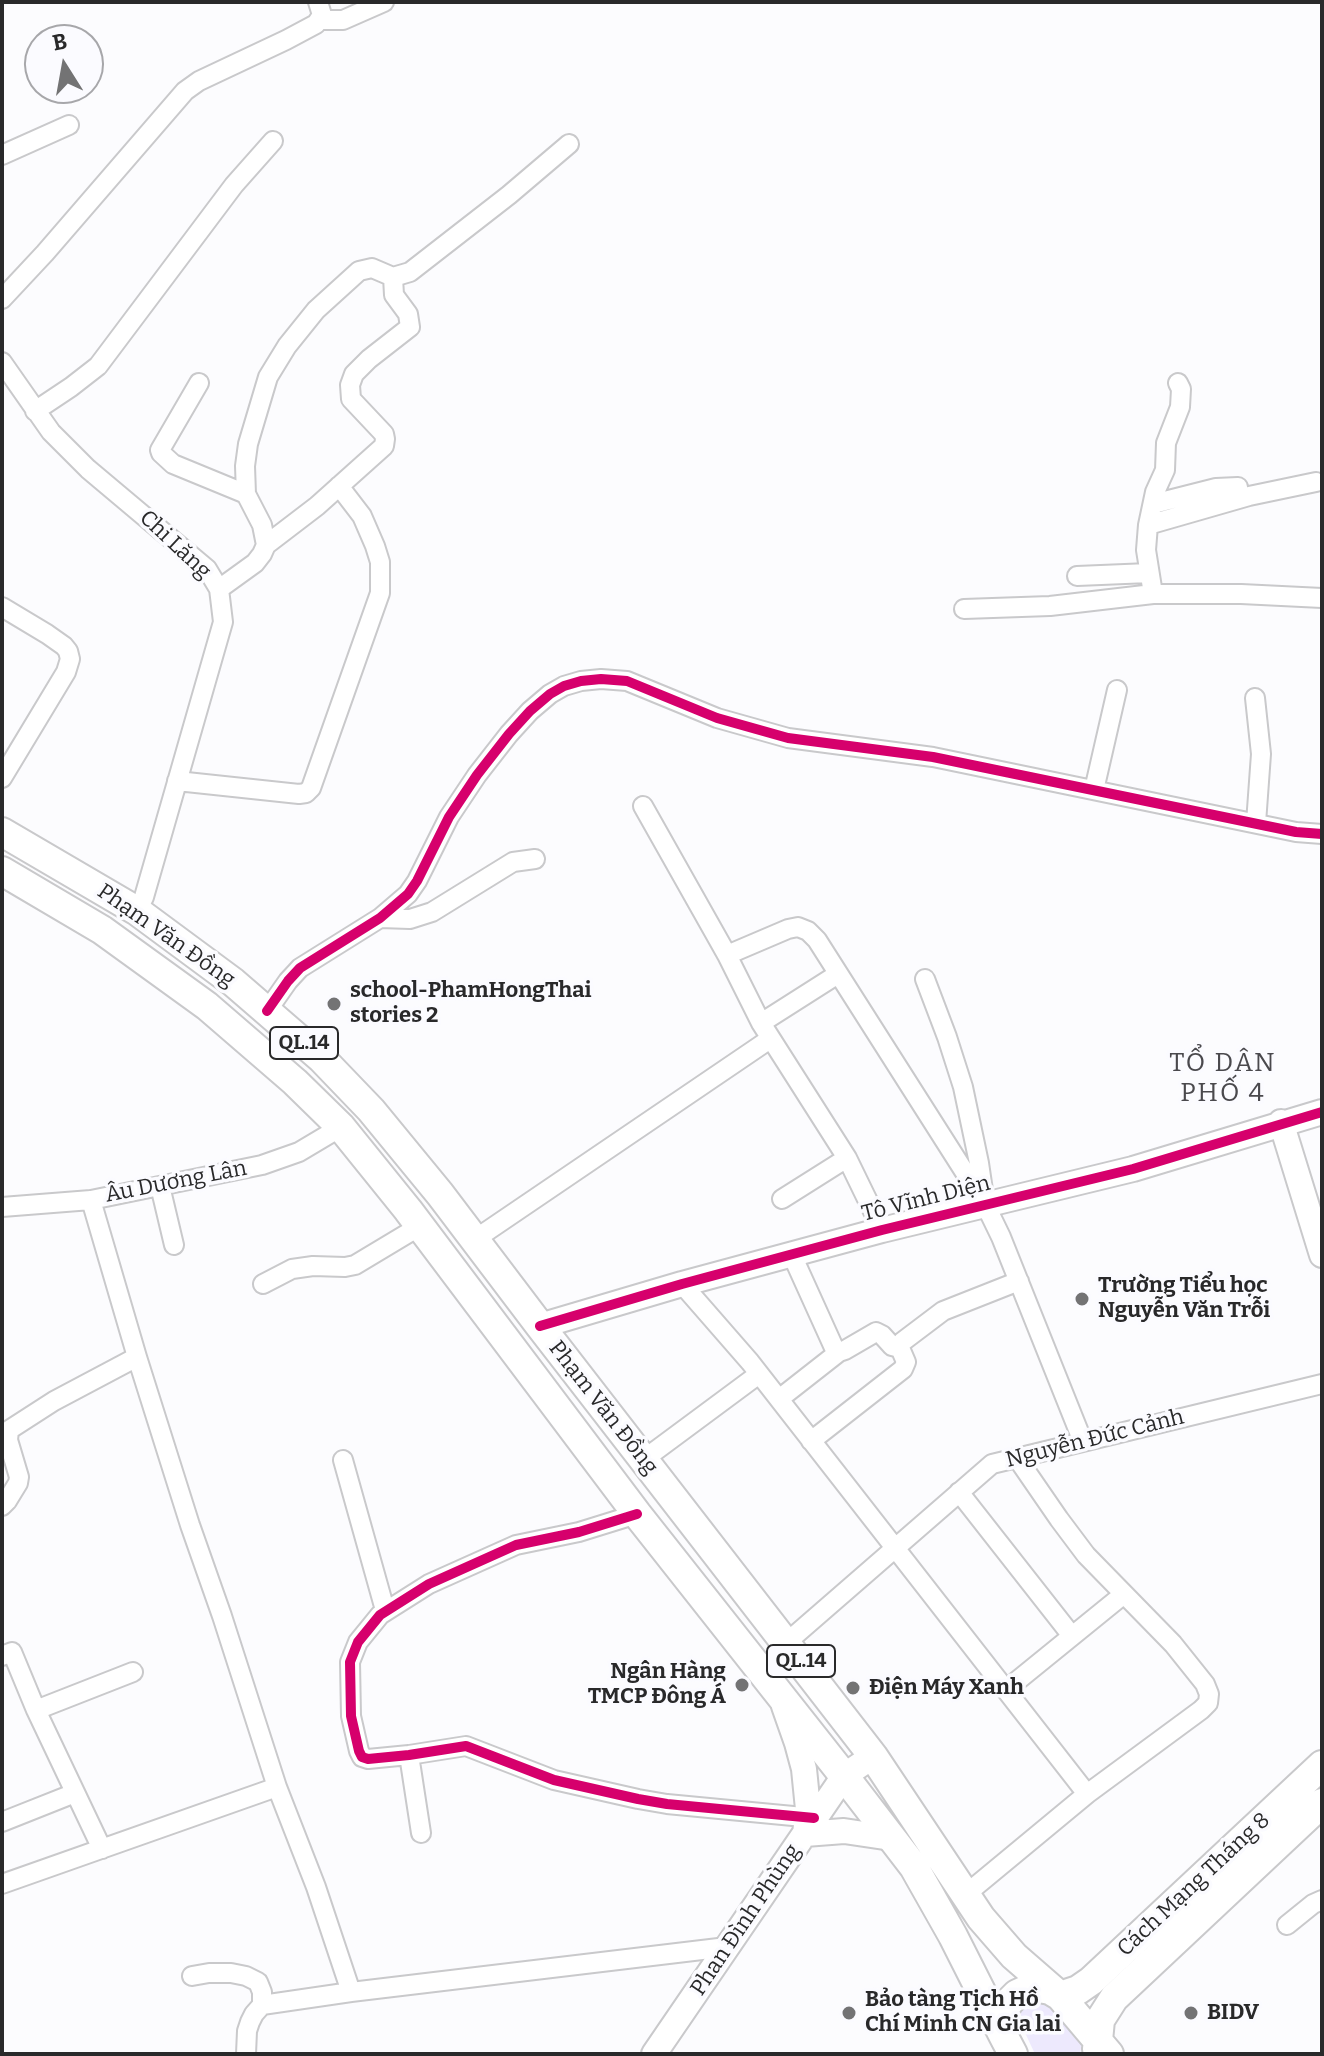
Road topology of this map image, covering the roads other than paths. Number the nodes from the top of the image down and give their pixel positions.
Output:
1 (384, 2) edge
2 (319, 11) edge
3 (69, 125) dead end
4 (273, 141) dead end
5 (569, 144) dead end
6 (2, 155) edge
7 (393, 277) junction
8 (2, 299) edge
9 (4, 373) edge
10 (199, 383) dead end
11 (1178, 383) dead end
12 (35, 411) junction
13 (1316, 482) dead end
14 (339, 486) junction
15 (1238, 487) dead end
16 (246, 494) junction
17 (1153, 504) junction
18 (1148, 525) junction
19 (266, 545) junction
20 (1149, 573) junction
21 (1077, 576) dead end
22 (219, 589) junction
23 (1153, 594) junction
24 (1322, 598) edge
25 (2, 607) edge
26 (964, 609) dead end
27 (1117, 690) dead end
28 (1255, 698) dead end
29 (1239, 733) dead end
30 (1260, 735) junction
31 (2, 778) edge
32 (177, 781) junction
33 (1094, 790) junction
34 (643, 806) dead end
35 (1256, 823) junction
36 (2, 832) edge
37 (1322, 834) edge
38 (535, 859) dead end
39 (2, 871) edge
40 (137, 911) junction
41 (380, 918) junction
42 (727, 955) junction
43 (838, 974) junction
44 (925, 979) dead end
45 (267, 1011) junction
46 (765, 1031) junction
47 (1322, 1112) edge
48 (1281, 1122) junction
49 (341, 1127) junction
50 (847, 1158) junction
51 (160, 1186) junction
52 (782, 1199) dead end
53 (91, 1200) junction
54 (985, 1204) junction
55 (2, 1207) edge
56 (420, 1226) junction
57 (882, 1230) junction
58 (474, 1240) junction
59 (174, 1245) dead end
60 (792, 1255) junction
61 (1322, 1255) edge
62 (1019, 1281) junction
63 (263, 1284) dead end
64 (682, 1284) junction
65 (540, 1326) junction
66 (511, 1346) junction
67 (900, 1348) junction
68 (839, 1352) junction
69 (137, 1357) junction
70 (759, 1374) junction
71 (1322, 1384) edge
72 (779, 1399) junction
73 (811, 1441) junction
74 (1083, 1442) junction
75 (1017, 1458) junction
76 (343, 1460) dead end
77 (643, 1460) junction
78 (959, 1492) junction
79 (2, 1506) edge
80 (637, 1514) junction
81 (894, 1548) junction
82 (1124, 1594) junction
83 (385, 1610) junction
84 (1072, 1636) junction
85 (786, 1643) junction
86 (2, 1656) edge
87 (133, 1672) dead end
88 (1007, 1689) junction
89 (778, 1692) junction
90 (36, 1710) junction
91 (818, 1743) junction
92 (409, 1755) junction
93 (873, 1756) junction
94 (1322, 1765) edge
95 (844, 1776) junction
96 (277, 1787) junction
97 (75, 1793) junction
98 (1087, 1794) junction
99 (1322, 1803) edge
100 (2, 1822) edge
101 (809, 1823) junction
102 (421, 1833) dead end
103 (891, 1838) junction
104 (102, 1849) junction
105 (2, 1884) edge
106 (965, 1895) junction
107 (1322, 1900) edge
108 (1287, 1925) dead end
109 (727, 1947) junction
110 (192, 1976) dead end
111 (351, 1992) junction
112 (1060, 1996) junction
113 (262, 2005) junction
114 (1008, 2044) edge
115 (1101, 2050) edge
116 (246, 2054) edge
117 (654, 2054) edge

1 - 2 street
2 - 8 street
3 - 6 street
4 - 12 street
5 - 7 street
7 - 14 street
7 - 16 street
9 - 12 street, Chi Lăng
10 - 16 street
11 - 17 street
12 - 22 street, Chi Lăng
13 - 18 street
14 - 19 street
14 - 32 street
15 - 17 street
16 - 19 street
17 - 18 street
18 - 20 street
19 - 22 street
20 - 21 street
20 - 23 street
22 - 32 street, Chi Lăng
23 - 24 street
23 - 26 street
25 - 31 street
27 - 33 street
28 - 30 street
29 - 30 street
30 - 35 street
32 - 40 street, Chi Lăng
33 - 35 street
33 - 41 street
34 - 42 street
35 - 37 street
36 - 40 main road, Phạm Văn Đồng / QL.14
38 - 41 street
39 - 49 main road, Phạm Văn Đồng / QL.14
40 - 45 main road, Phạm Văn Đồng / QL.14
41 - 45 street
42 - 43 street
42 - 46 street
43 - 46 street
43 - 54 street
44 - 54 street
45 - 58 main road, Phạm Văn Đồng / QL.14
46 - 50 street
46 - 58 street
47 - 48 street, Tô Vĩnh Diện
48 - 54 street, Tô Vĩnh Diện
48 - 61 street
49 - 51 street, Âu Dương Lân
49 - 56 main road, Phạm Văn Đồng / QL.14
50 - 52 street
50 - 57 street
51 - 53 street, Âu Dương Lân
51 - 59 street
53 - 55 street, Âu Dương Lân
53 - 69 street
54 - 57 street, Tô Vĩnh Diện
54 - 62 street
56 - 63 street
56 - 66 main road, Phạm Văn Đồng / QL.14
57 - 60 street, Tô Vĩnh Diện
58 - 65 main road, Phạm Văn Đồng / QL.14
60 - 64 street, Tô Vĩnh Diện
60 - 68 street
62 - 67 street
62 - 74 street
64 - 65 street, Tô Vĩnh Diện
64 - 70 street
65 - 66 main road
65 - 77 main road, Phạm Văn Đồng / QL.14
66 - 80 main road, Phạm Văn Đồng / QL.14
67 - 68 street
67 - 73 street
68 - 72 street
69 - 79 street
69 - 96 street
70 - 72 street
70 - 77 street
71 - 74 street, Nguyễn Đức Cảnh
72 - 73 street
73 - 81 street
74 - 75 street, Nguyễn Đức Cảnh
75 - 78 street, Nguyễn Đức Cảnh
75 - 82 street
76 - 83 street
77 - 85 main road, Phạm Văn Đồng / QL.14
78 - 81 street, Nguyễn Đức Cảnh
78 - 84 street
80 - 83 street
80 - 89 main road, Phạm Văn Đồng / QL.14
81 - 85 street, Nguyễn Đức Cảnh
81 - 88 street
82 - 84 street
82 - 98 street
83 - 92 street
84 - 88 street
85 - 93 main road, Phạm Văn Đồng / QL.14
86 - 90 street
87 - 90 street
88 - 98 street
89 - 91 main road, Phạm Văn Đồng / QL.14
89 - 101 street
90 - 97 street
91 - 95 main road, Phạm Văn Đồng / QL.14
91 - 101 street
92 - 101 street
92 - 102 street
93 - 95 street, Phan Đình Phùng
93 - 106 main road, Phạm Văn Đồng / QL.14
94 - 112 main road, Cách Mạng Tháng 8
95 - 101 street, Phan Đình Phùng
95 - 103 main road, Phạm Văn Đồng / QL.14
96 - 104 street
96 - 111 street
97 - 100 street
97 - 104 street
98 - 106 street
99 - 115 main road, Cách Mạng Tháng 8
101 - 103 street
101 - 109 street, Phan Đình Phùng
103 - 114 main road, Phạm Văn Đồng / QL.14
104 - 105 street
106 - 112 main road, Phạm Văn Đồng / QL.14
107 - 108 street
109 - 111 street
109 - 117 street, Phan Đình Phùng
110 - 113 street
111 - 113 street
112 - 114 main road
112 - 115 main road, Phạm Văn Đồng
113 - 116 street

